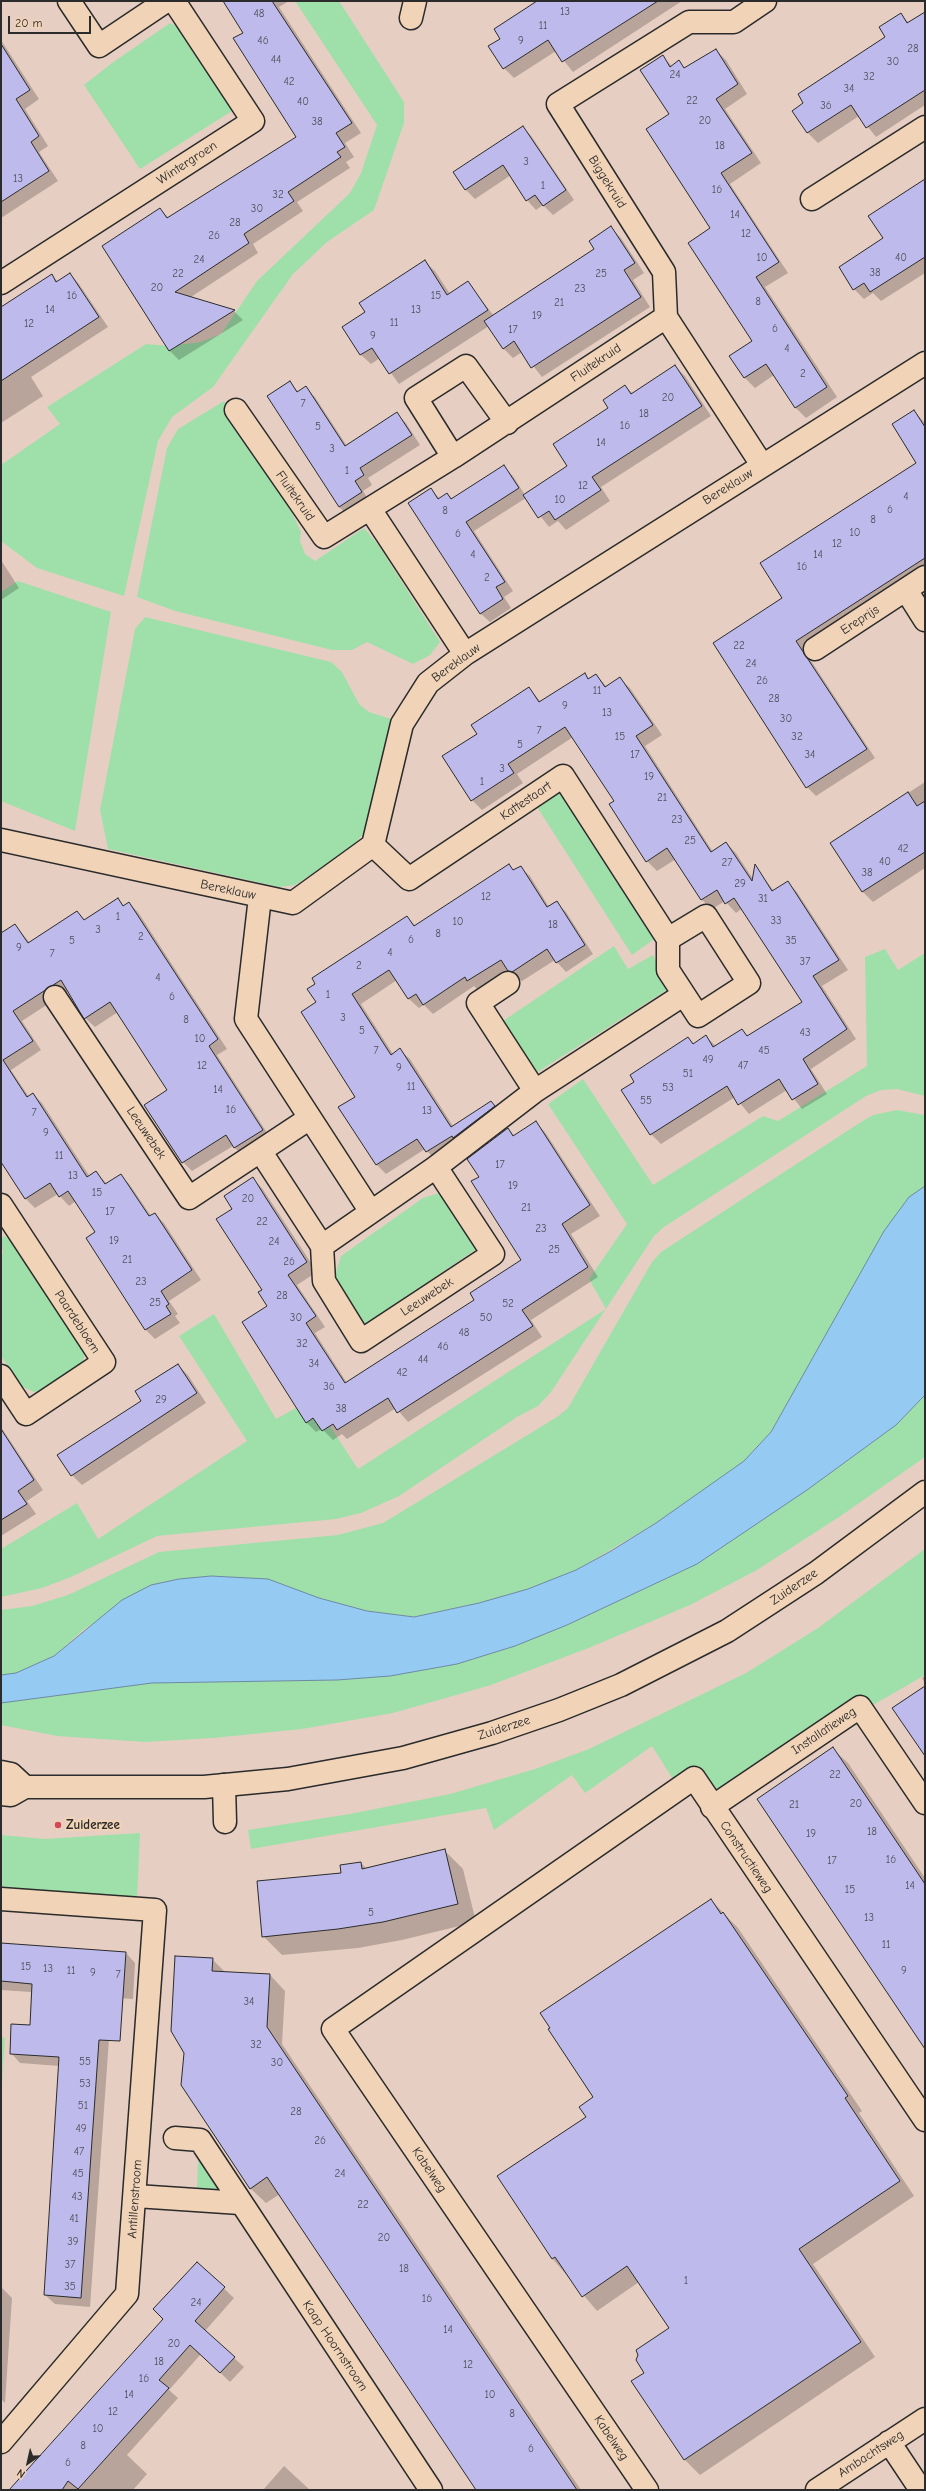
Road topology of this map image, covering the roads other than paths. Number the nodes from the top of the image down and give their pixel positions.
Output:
1 (69, 1) edge
2 (166, 1) edge
3 (174, 1) edge
4 (765, 1) edge
5 (925, 127) edge
6 (812, 199) dead end
7 (1, 283) edge
8 (666, 317) junction
9 (925, 363) edge
10 (236, 410) dead end
11 (507, 422) junction
12 (453, 457) junction
13 (762, 466) junction
14 (370, 510) junction
15 (925, 577) edge
16 (906, 590) junction
17 (925, 620) edge
18 (815, 649) dead end
19 (466, 654) junction
20 (1, 840) edge
21 (373, 845) junction
22 (260, 897) junction
23 (668, 939) junction
24 (508, 983) dead end
25 (683, 995) junction
26 (55, 997) dead end
27 (535, 1091) junction
28 (310, 1118) junction
29 (261, 1152) junction
30 (436, 1167) junction
31 (1, 1205) edge
32 (371, 1212) junction
33 (322, 1246) junction
34 (1, 1376) edge
35 (925, 1492) edge
36 (1, 1772) edge
37 (224, 1785) junction
38 (25, 1787) junction
39 (1, 1794) edge
40 (925, 1803) edge
41 (712, 1807) junction
42 (225, 1822) dead end
43 (1, 1899) edge
44 (511, 1906) joint
45 (925, 2120) edge
46 (175, 2138) dead end
47 (136, 2196) junction
48 (240, 2203) junction
49 (925, 2419) edge
50 (1, 2442) edge
51 (890, 2442) junction
52 (431, 2490) edge
53 (646, 2490) edge
54 (817, 2490) edge
55 (921, 2490) edge

1 - 2 street
3 - 7 street, Wintergroen
4 - 8 street, Biggekruid
5 - 6 street
8 - 11 street, Fluitekruid
8 - 13 street
9 - 13 street, Bereklauw
10 - 14 street, Fluitekruid
11 - 12 street, Fluitekruid
11 - 12 street
12 - 14 street, Fluitekruid
13 - 19 street, Bereklauw
14 - 19 street
15 - 16 street, Ereprijs
16 - 17 street
16 - 18 street, Ereprijs
19 - 21 street, Bereklauw
20 - 22 street, Bereklauw
21 - 22 street, Bereklauw
21 - 23 street, Kattestaart
22 - 28 street
23 - 25 street
23 - 25 street
24 - 27 street
25 - 27 street
26 - 29 street, Leeuwebek
27 - 30 street
28 - 29 street, Leeuwebek
28 - 32 street
29 - 33 street, Leeuwebek
30 - 32 street
30 - 33 street, Leeuwebek
31 - 34 street, Paardebloem
32 - 33 street
35 - 37 street, Zuiderzee
36 - 38 street
37 - 38 street, Zuiderzee
37 - 42 street
38 - 39 street, Zuiderzee
40 - 41 street, Installatieweg
41 - 44 street, Constructieweg
41 - 45 street, Constructieweg
43 - 47 street, Antillenstroom
44 - 53 street, Kabelweg
46 - 48 street, Kaap Hoornstroom
47 - 48 street
47 - 50 street, Antillenstroom
48 - 52 street, Kaap Hoornstroom
49 - 51 street, Ambachtsweg
51 - 54 street, Ambachtsweg
51 - 55 street

